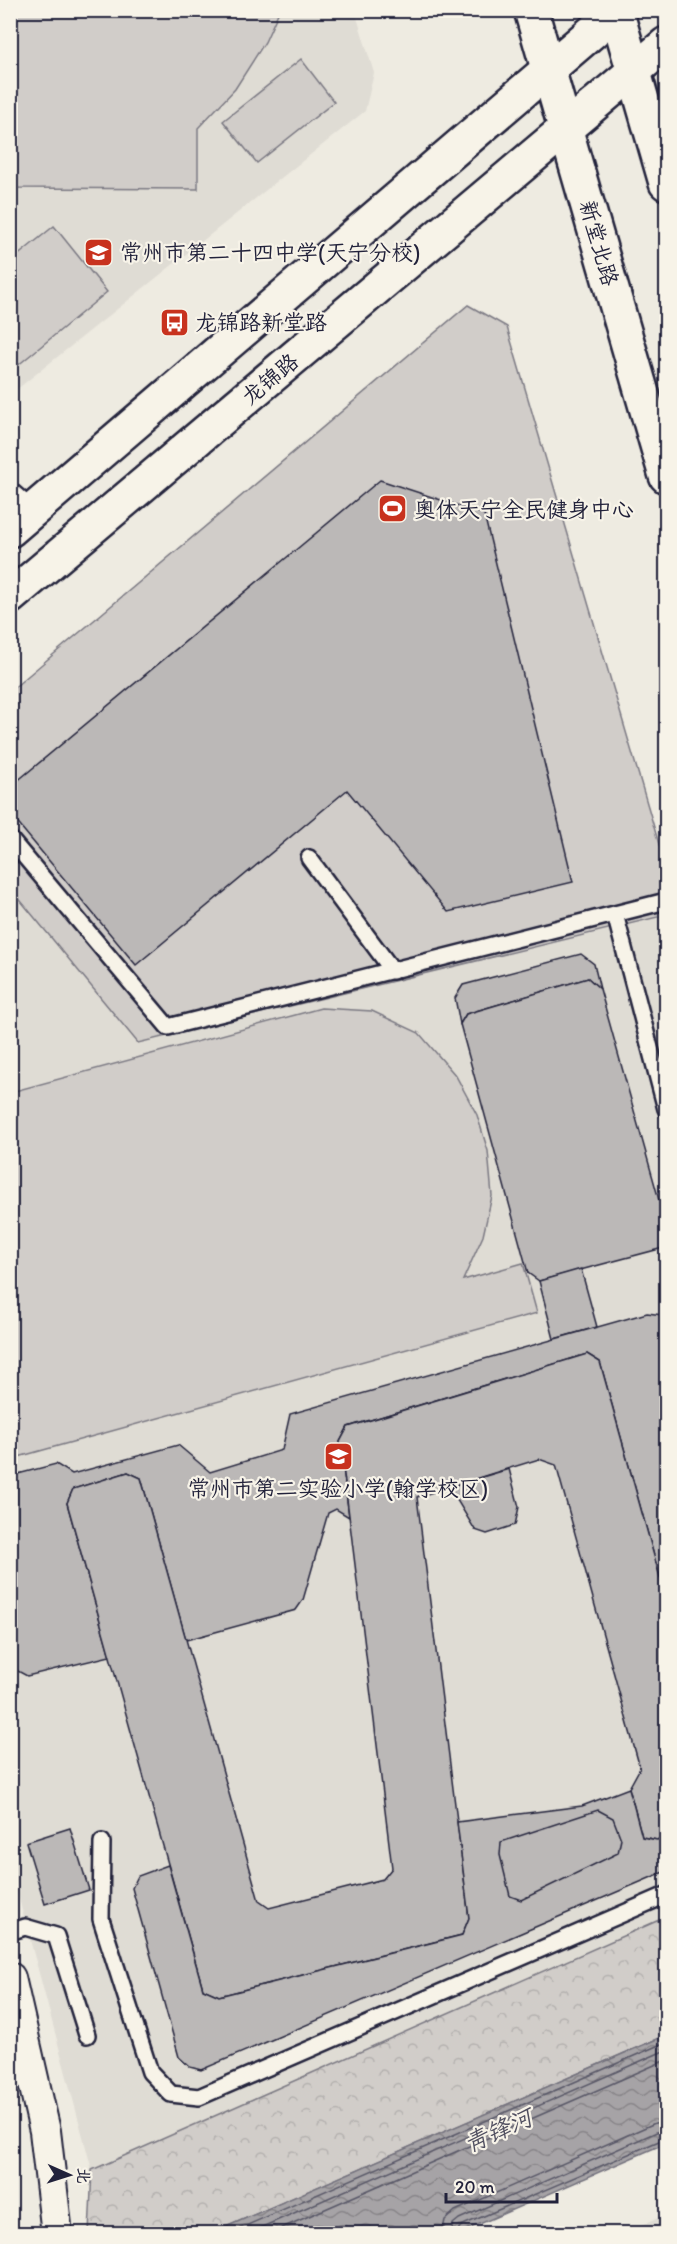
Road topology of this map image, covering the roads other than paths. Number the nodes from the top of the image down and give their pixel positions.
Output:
1 (531, 10) edge
2 (617, 11) edge
3 (666, 44) edge
4 (549, 70) junction
5 (634, 71) junction
6 (566, 129) junction
7 (666, 183) edge
8 (666, 476) edge
9 (18, 510) edge
10 (10, 597) edge
11 (10, 839) edge
12 (309, 858) dead end
13 (666, 901) edge
14 (615, 914) junction
15 (393, 971) junction
16 (666, 1109) edge
17 (102, 1842) dead end
18 (666, 1894) edge
19 (10, 1932) edge
20 (10, 1978) edge
21 (87, 2036) dead end
22 (57, 2234) edge

1 - 4 main road, 新堂北路
2 - 4 main road
2 - 5 main road
3 - 5 main road, 龙锦路
4 - 6 main road, 新堂北路
4 - 9 main road
5 - 6 main road, 龙锦路
5 - 7 main road
6 - 8 main road, 新堂北路
6 - 10 main road, 龙锦路
11 - 15 lane
12 - 15 lane
13 - 14 lane
14 - 15 lane
14 - 16 lane
17 - 18 lane
19 - 21 lane
20 - 22 street

